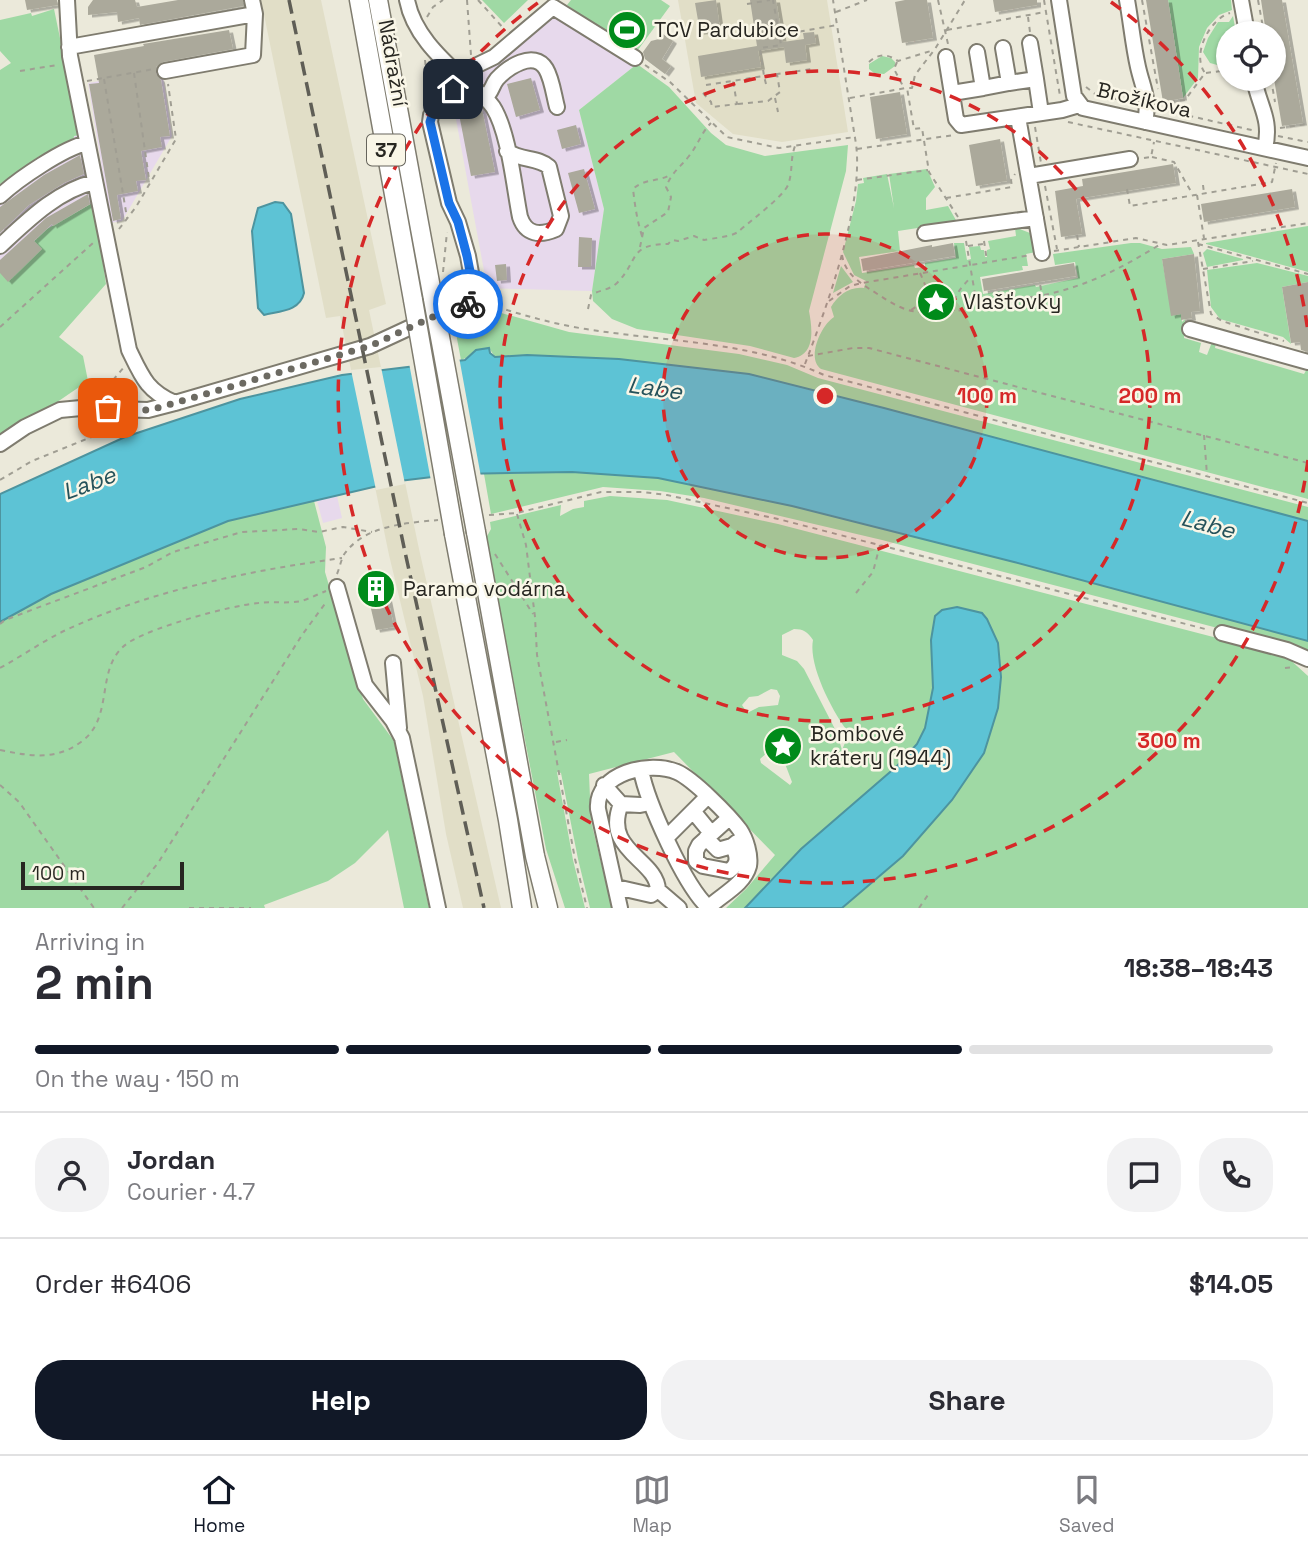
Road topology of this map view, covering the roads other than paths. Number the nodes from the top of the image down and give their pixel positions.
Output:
1 (67, 0) edge
2 (359, 0) edge
3 (378, 0) edge
4 (407, 0) edge
5 (1059, 0) edge
6 (1127, 0) edge
7 (556, 3) edge
8 (253, 7) edge
9 (1031, 41) road end
10 (69, 47) junction
11 (1003, 48) dead end
12 (943, 52) road end
13 (977, 52) dead end
14 (635, 58) road end
15 (165, 71) road end
16 (460, 76) junction
17 (1036, 79) junction
18 (1009, 83) junction
19 (983, 88) junction
20 (1256, 91) edge
21 (952, 93) junction
22 (485, 98) junction
23 (556, 107) dead end
24 (1070, 108) junction
25 (1041, 113) junction
26 (1018, 117) junction
27 (1145, 122) junction
28 (88, 143) junction
29 (1265, 148) junction
30 (507, 151) junction
31 (1308, 158) edge
32 (1130, 159) road end
33 (1036, 175) junction
34 (95, 182) junction
35 (0, 196) edge
36 (1036, 218) junction
37 (925, 233) dead end
38 (0, 246) edge
39 (1050, 252) road end
40 (1190, 329) dead end
41 (1308, 362) edge
42 (175, 403) junction
43 (0, 444) edge
44 (337, 587) road end
45 (1222, 633) road end
46 (1308, 659) edge
47 (393, 663) dead end
48 (399, 730) junction
49 (641, 770) junction
50 (604, 785) junction
51 (707, 797) junction
52 (650, 803) junction
53 (621, 804) junction
54 (693, 811) junction
55 (729, 818) junction
56 (508, 820) junction
57 (603, 829) junction
58 (618, 833) junction
59 (708, 836) junction
60 (667, 837) junction
61 (731, 844) junction
62 (713, 867) junction
63 (616, 887) junction
64 (650, 898) edge
65 (438, 908) edge
66 (522, 908) edge
67 (530, 908) edge
68 (548, 908) edge
69 (620, 908) edge
70 (679, 908) edge
71 (708, 908) edge

1 - 10 street
2 - 56 main road, Nádražní / 37, bridge
3 - 68 main road, Nádražní / 37, bridge
4 - 16 street
5 - 24 street, Brožíkova
6 - 27 street
7 - 14 street
7 - 16 street
8 - 10 street
8 - 15 street
9 - 17 street
10 - 28 street
11 - 18 street
12 - 21 street
13 - 19 street
16 - 22 street
16 - 42 street
17 - 18 street
17 - 25 street
18 - 19 street
19 - 21 street
20 - 29 street
21 - 26 street
22 - 23 street
22 - 30 street
24 - 25 street
24 - 27 street, Brožíkova
25 - 26 street
26 - 33 street
27 - 29 street, Brožíkova
28 - 34 street
28 - 35 street
29 - 31 street, Brožíkova
30 - 30 street
32 - 33 street
33 - 36 street
34 - 38 street
34 - 42 street
36 - 37 street
36 - 39 street
40 - 41 street
42 - 43 street
44 - 48 street
45 - 46 street
47 - 48 street
48 - 65 street
49 - 50 street
49 - 51 street
49 - 52 street
50 - 53 street
50 - 57 street
51 - 54 street
51 - 55 street
52 - 53 street
52 - 60 street
53 - 58 street
54 - 59 street
54 - 60 street
55 - 59 street
55 - 61 street
56 - 66 main road
56 - 67 main road, 37
57 - 58 street
57 - 63 street
58 - 64 street
59 - 61 street
59 - 62 street
60 - 71 street
61 - 62 street
61 - 62 street
61 - 71 street
63 - 64 street
63 - 69 street
64 - 70 street

